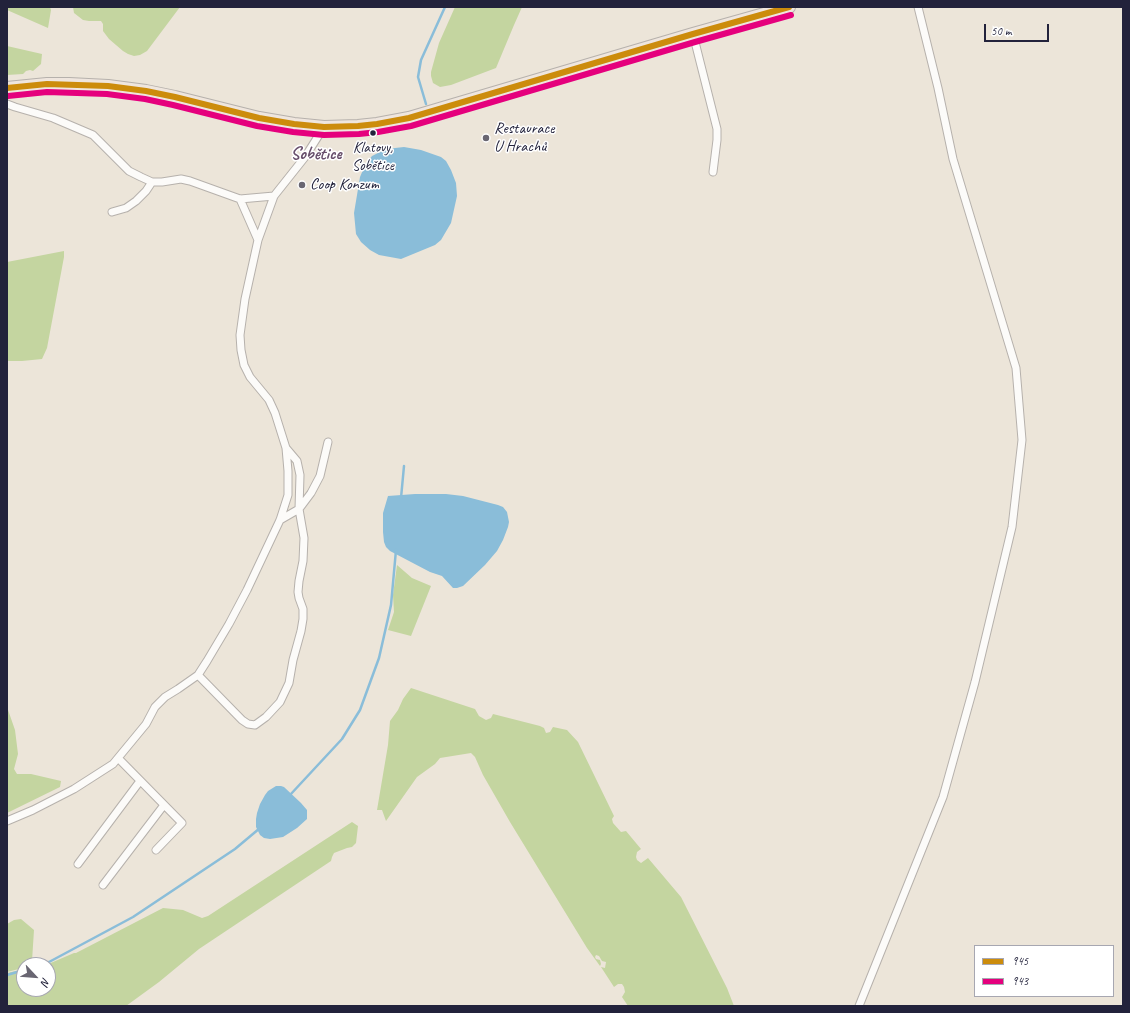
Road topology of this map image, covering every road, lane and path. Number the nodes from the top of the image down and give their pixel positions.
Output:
1 (789, 7) edge
2 (918, 7) edge
3 (692, 34) junction
4 (7, 88) edge
5 (7, 104) edge
6 (324, 127) junction
7 (713, 172) dead end
8 (152, 182) junction
9 (274, 196) junction
10 (240, 199) junction
11 (112, 212) dead end
12 (258, 240) junction
13 (328, 442) dead end
14 (286, 448) junction
15 (299, 509) junction
16 (280, 520) junction
17 (198, 674) junction
18 (118, 758) junction
19 (140, 781) junction
20 (164, 805) junction
21 (7, 821) edge
22 (156, 850) dead end
23 (78, 864) dead end
24 (103, 885) dead end
25 (859, 1006) edge

1 - 3 main road
2 - 25 street
3 - 6 main road
3 - 7 street
4 - 6 main road
5 - 8 street
6 - 9 street
8 - 10 street
8 - 11 street
9 - 10 street
9 - 12 street
10 - 12 street
12 - 14 street
13 - 15 street
14 - 15 street
14 - 16 street
15 - 16 street
15 - 17 street
16 - 17 street
17 - 18 street
18 - 19 street
18 - 21 street
19 - 20 street
19 - 23 street
20 - 22 street
20 - 24 street

